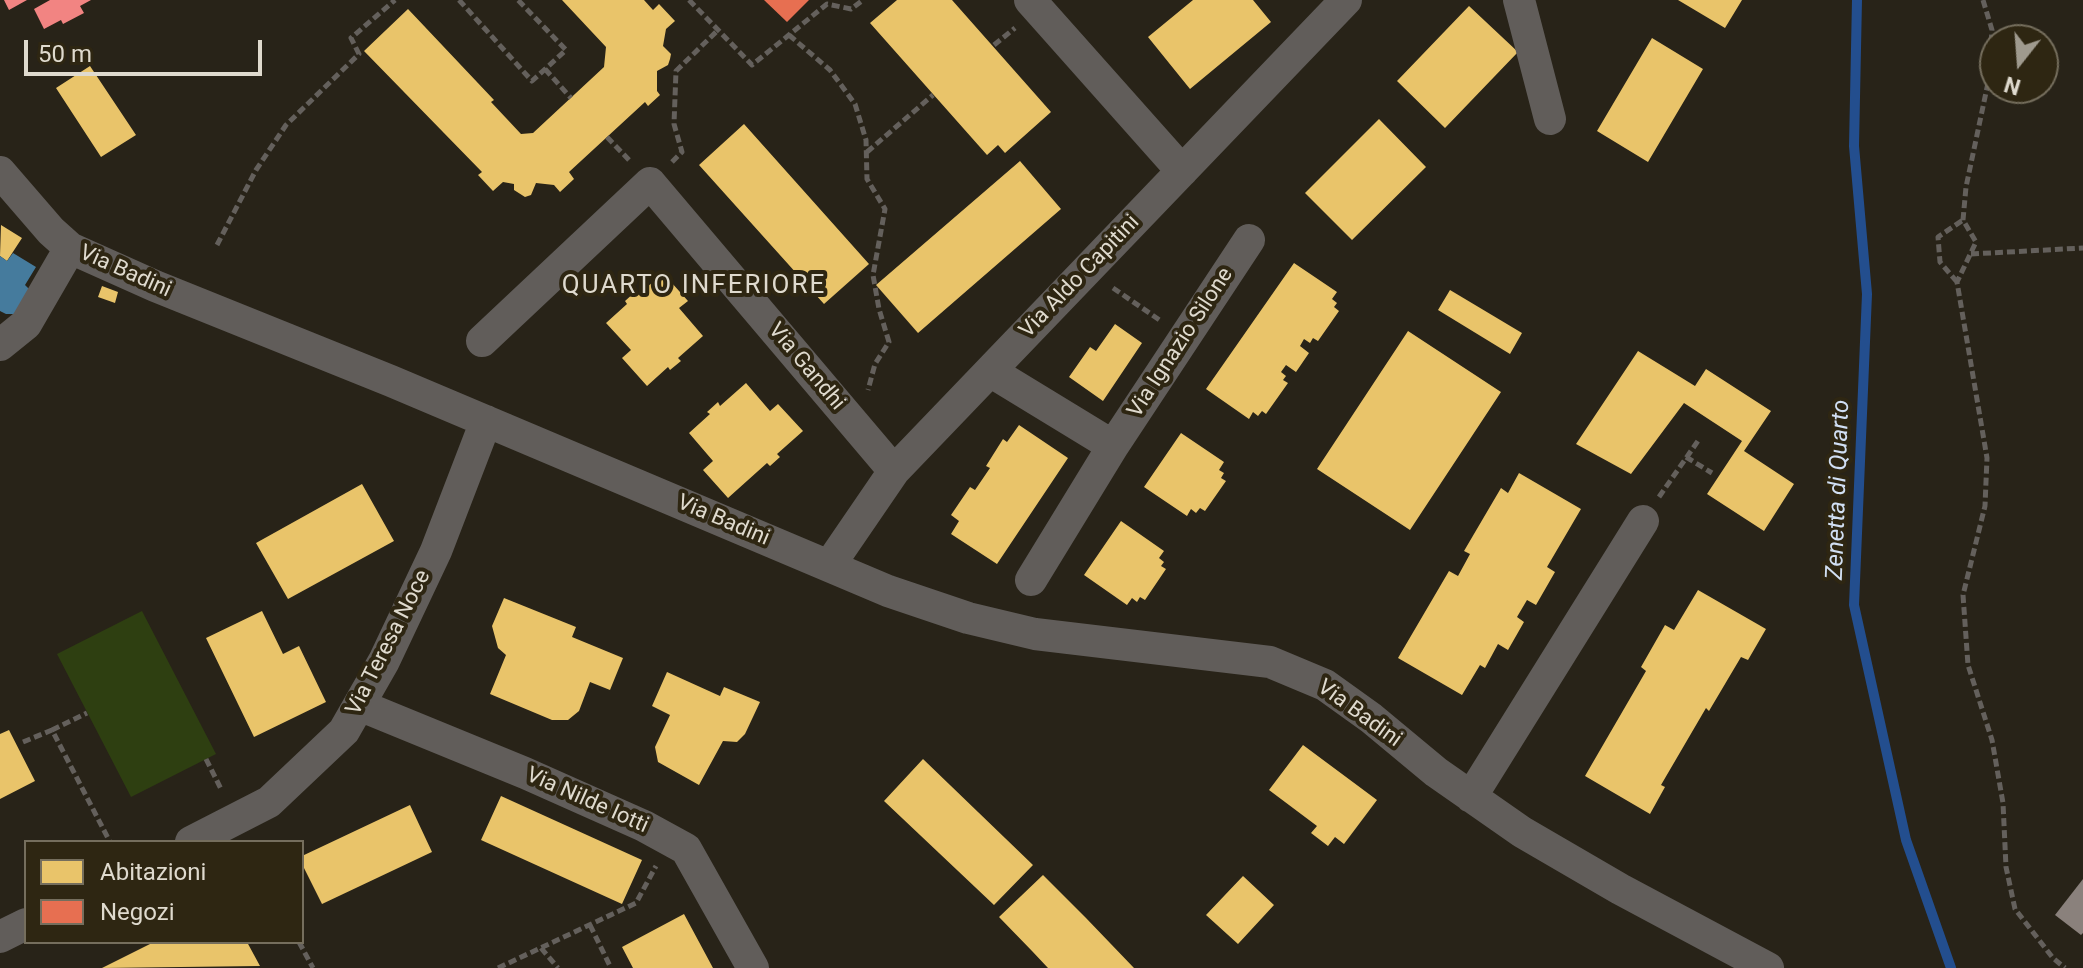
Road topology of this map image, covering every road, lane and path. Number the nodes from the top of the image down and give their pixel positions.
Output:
1 (395, 0) edge
2 (459, 0) edge
3 (518, 0) edge
4 (689, 0) edge
5 (863, 0) edge
6 (1030, 0) edge
7 (1346, 0) edge
8 (1519, 0) edge
9 (1983, 0) edge
10 (718, 30) junction
11 (789, 35) junction
12 (545, 69) junction
13 (933, 95) dead end
14 (571, 98) dead end
15 (1550, 119) dead end
16 (866, 152) junction
17 (1182, 171) junction
18 (0, 172) edge
19 (650, 183) junction
20 (1963, 220) junction
21 (1249, 240) dead end
22 (217, 245) dead end
23 (70, 248) junction
24 (2083, 248) edge
25 (1971, 254) junction
26 (1087, 270) junction
27 (1957, 282) junction
28 (1185, 337) junction
29 (482, 341) dead end
30 (0, 345) edge
31 (990, 371) junction
32 (866, 395) dead end
33 (486, 421) junction
34 (1700, 438) dead end
35 (1113, 446) junction
36 (1686, 457) junction
37 (894, 471) junction
38 (1712, 473) dead end
39 (1643, 521) joint
40 (829, 566) junction
41 (1031, 580) dead end
42 (359, 705) junction
43 (87, 713) dead end
44 (52, 730) junction
45 (23, 742) dead end
46 (1471, 797) junction
47 (109, 840) edge
48 (195, 840) edge
49 (670, 840) junction
50 (24, 925) edge
51 (590, 925) junction
52 (0, 937) edge
53 (300, 944) edge
54 (541, 948) junction
55 (313, 968) edge
56 (498, 968) edge
57 (558, 968) edge
58 (611, 968) edge
59 (753, 968) edge
60 (1768, 968) edge
61 (2065, 968) edge

1 - 22 path
2 - 12 path
3 - 12 path
4 - 10 path
5 - 11 path
6 - 17 street
7 - 17 street, Via Aldo Capitini
8 - 15 street
9 - 20 path
10 - 11 path
10 - 19 path
11 - 16 path
12 - 14 path
13 - 16 path
16 - 32 path
17 - 26 street, Via Aldo Capitini
18 - 23 street, Via Badini
19 - 29 street
19 - 37 street, Via Gandhi
20 - 25 path
20 - 27 path
21 - 28 street, Via Ignazio Silone
23 - 30 street
23 - 33 street, Via Badini
24 - 25 path
25 - 27 path
26 - 28 path
26 - 31 street, Via Aldo Capitini
27 - 61 path
28 - 35 street, Via Ignazio Silone
31 - 35 street
31 - 37 street, Via Aldo Capitini
33 - 40 street, Via Badini
33 - 42 street, Via Teresa Noce
34 - 36 path
35 - 41 street, Via Ignazio Silone
36 - 38 path
36 - 39 path
37 - 40 street, Via Aldo Capitini
39 - 46 street
40 - 46 street, Via Badini
42 - 48 street, Via Teresa Noce
42 - 49 street, Via Nilde Iotti
43 - 44 path
44 - 45 path
44 - 47 path
46 - 60 street, Via Badini
49 - 51 path
49 - 59 street, Via Nilde Iotti
50 - 52 street
51 - 54 path
51 - 58 path
53 - 55 path
54 - 56 path
54 - 57 path

